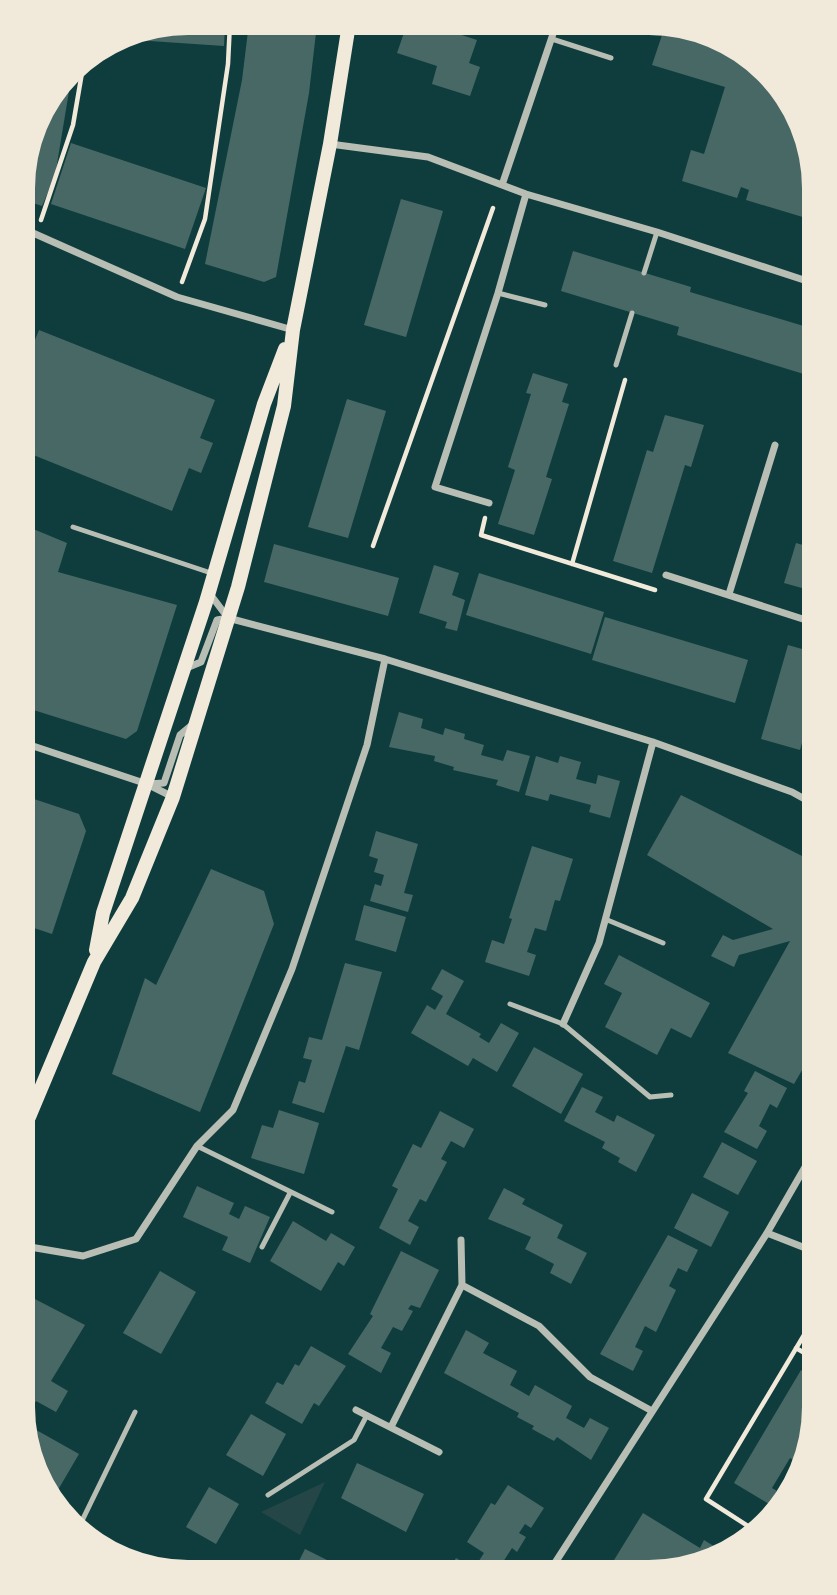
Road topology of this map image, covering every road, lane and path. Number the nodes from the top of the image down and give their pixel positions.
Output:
1 (229, 35) edge
2 (347, 35) edge
3 (552, 35) edge
4 (551, 39) junction
5 (611, 58) dead end
6 (81, 79) edge
7 (330, 144) junction
8 (502, 185) junction
9 (526, 194) junction
10 (493, 208) dead end
11 (657, 232) junction
12 (36, 234) joint
13 (645, 273) dead end
14 (802, 279) edge
15 (498, 293) junction
16 (177, 297) junction
17 (545, 305) dead end
18 (632, 313) dead end
19 (293, 330) junction
20 (616, 365) dead end
21 (628, 369) dead end
22 (775, 445) dead end
23 (489, 503) joint
24 (73, 527) dead end
25 (373, 546) dead end
26 (572, 564) junction
27 (214, 574) junction
28 (666, 575) joint
29 (209, 592) junction
30 (729, 594) junction
31 (228, 618) junction
32 (802, 619) edge
33 (385, 659) junction
34 (184, 669) junction
35 (197, 722) junction
36 (653, 742) junction
37 (35, 747) edge
38 (147, 784) junction
39 (173, 797) junction
40 (802, 798) edge
41 (605, 919) junction
42 (663, 943) dead end
43 (94, 962) junction
44 (510, 1004) dead end
45 (563, 1024) junction
46 (36, 1088) edge
47 (671, 1095) dead end
48 (197, 1146) junction
49 (802, 1172) edge
50 (290, 1193) junction
51 (332, 1212) dead end
52 (767, 1233) junction
53 (461, 1240) dead end
54 (262, 1247) dead end
55 (802, 1247) edge
56 (35, 1248) edge
57 (462, 1285) junction
58 (802, 1338) edge
59 (796, 1348) junction
60 (802, 1351) edge
61 (356, 1410) dead end
62 (652, 1410) junction
63 (135, 1412) dead end
64 (367, 1415) junction
65 (391, 1427) junction
66 (439, 1452) dead end
67 (268, 1495) dead end
68 (83, 1518) edge
69 (746, 1525) edge
70 (557, 1560) edge

1 - 16 path
2 - 7 main road
3 - 4 street
4 - 5 lane
4 - 8 street
6 - 12 path
7 - 8 street
7 - 19 main road
8 - 9 street
9 - 11 street
9 - 15 street
10 - 25 path
11 - 13 lane
11 - 14 street
12 - 16 street
15 - 17 lane
15 - 23 street
16 - 19 street
18 - 20 lane
19 - 27 main road
19 - 31 main road
21 - 26 path
22 - 30 street
23 - 26 path
24 - 27 lane
26 - 28 path
27 - 29 main road
28 - 30 street
29 - 31 street
29 - 34 main road
30 - 32 street
31 - 33 street
31 - 34 street
31 - 35 main road
33 - 36 street
33 - 48 street
34 - 38 main road
35 - 38 street
35 - 39 main road
36 - 40 street
36 - 41 street
37 - 38 street
38 - 39 street
38 - 43 main road
39 - 43 main road
41 - 42 lane
41 - 45 street
43 - 46 main road
44 - 45 lane
45 - 47 lane
48 - 50 lane
48 - 56 street
49 - 52 street
50 - 51 lane
50 - 54 lane
52 - 55 street
52 - 62 street
53 - 57 street
57 - 62 street
57 - 65 street
58 - 59 path
59 - 60 path
59 - 69 path
61 - 64 street
62 - 70 street
63 - 68 lane
64 - 65 street
64 - 67 lane
65 - 66 street

